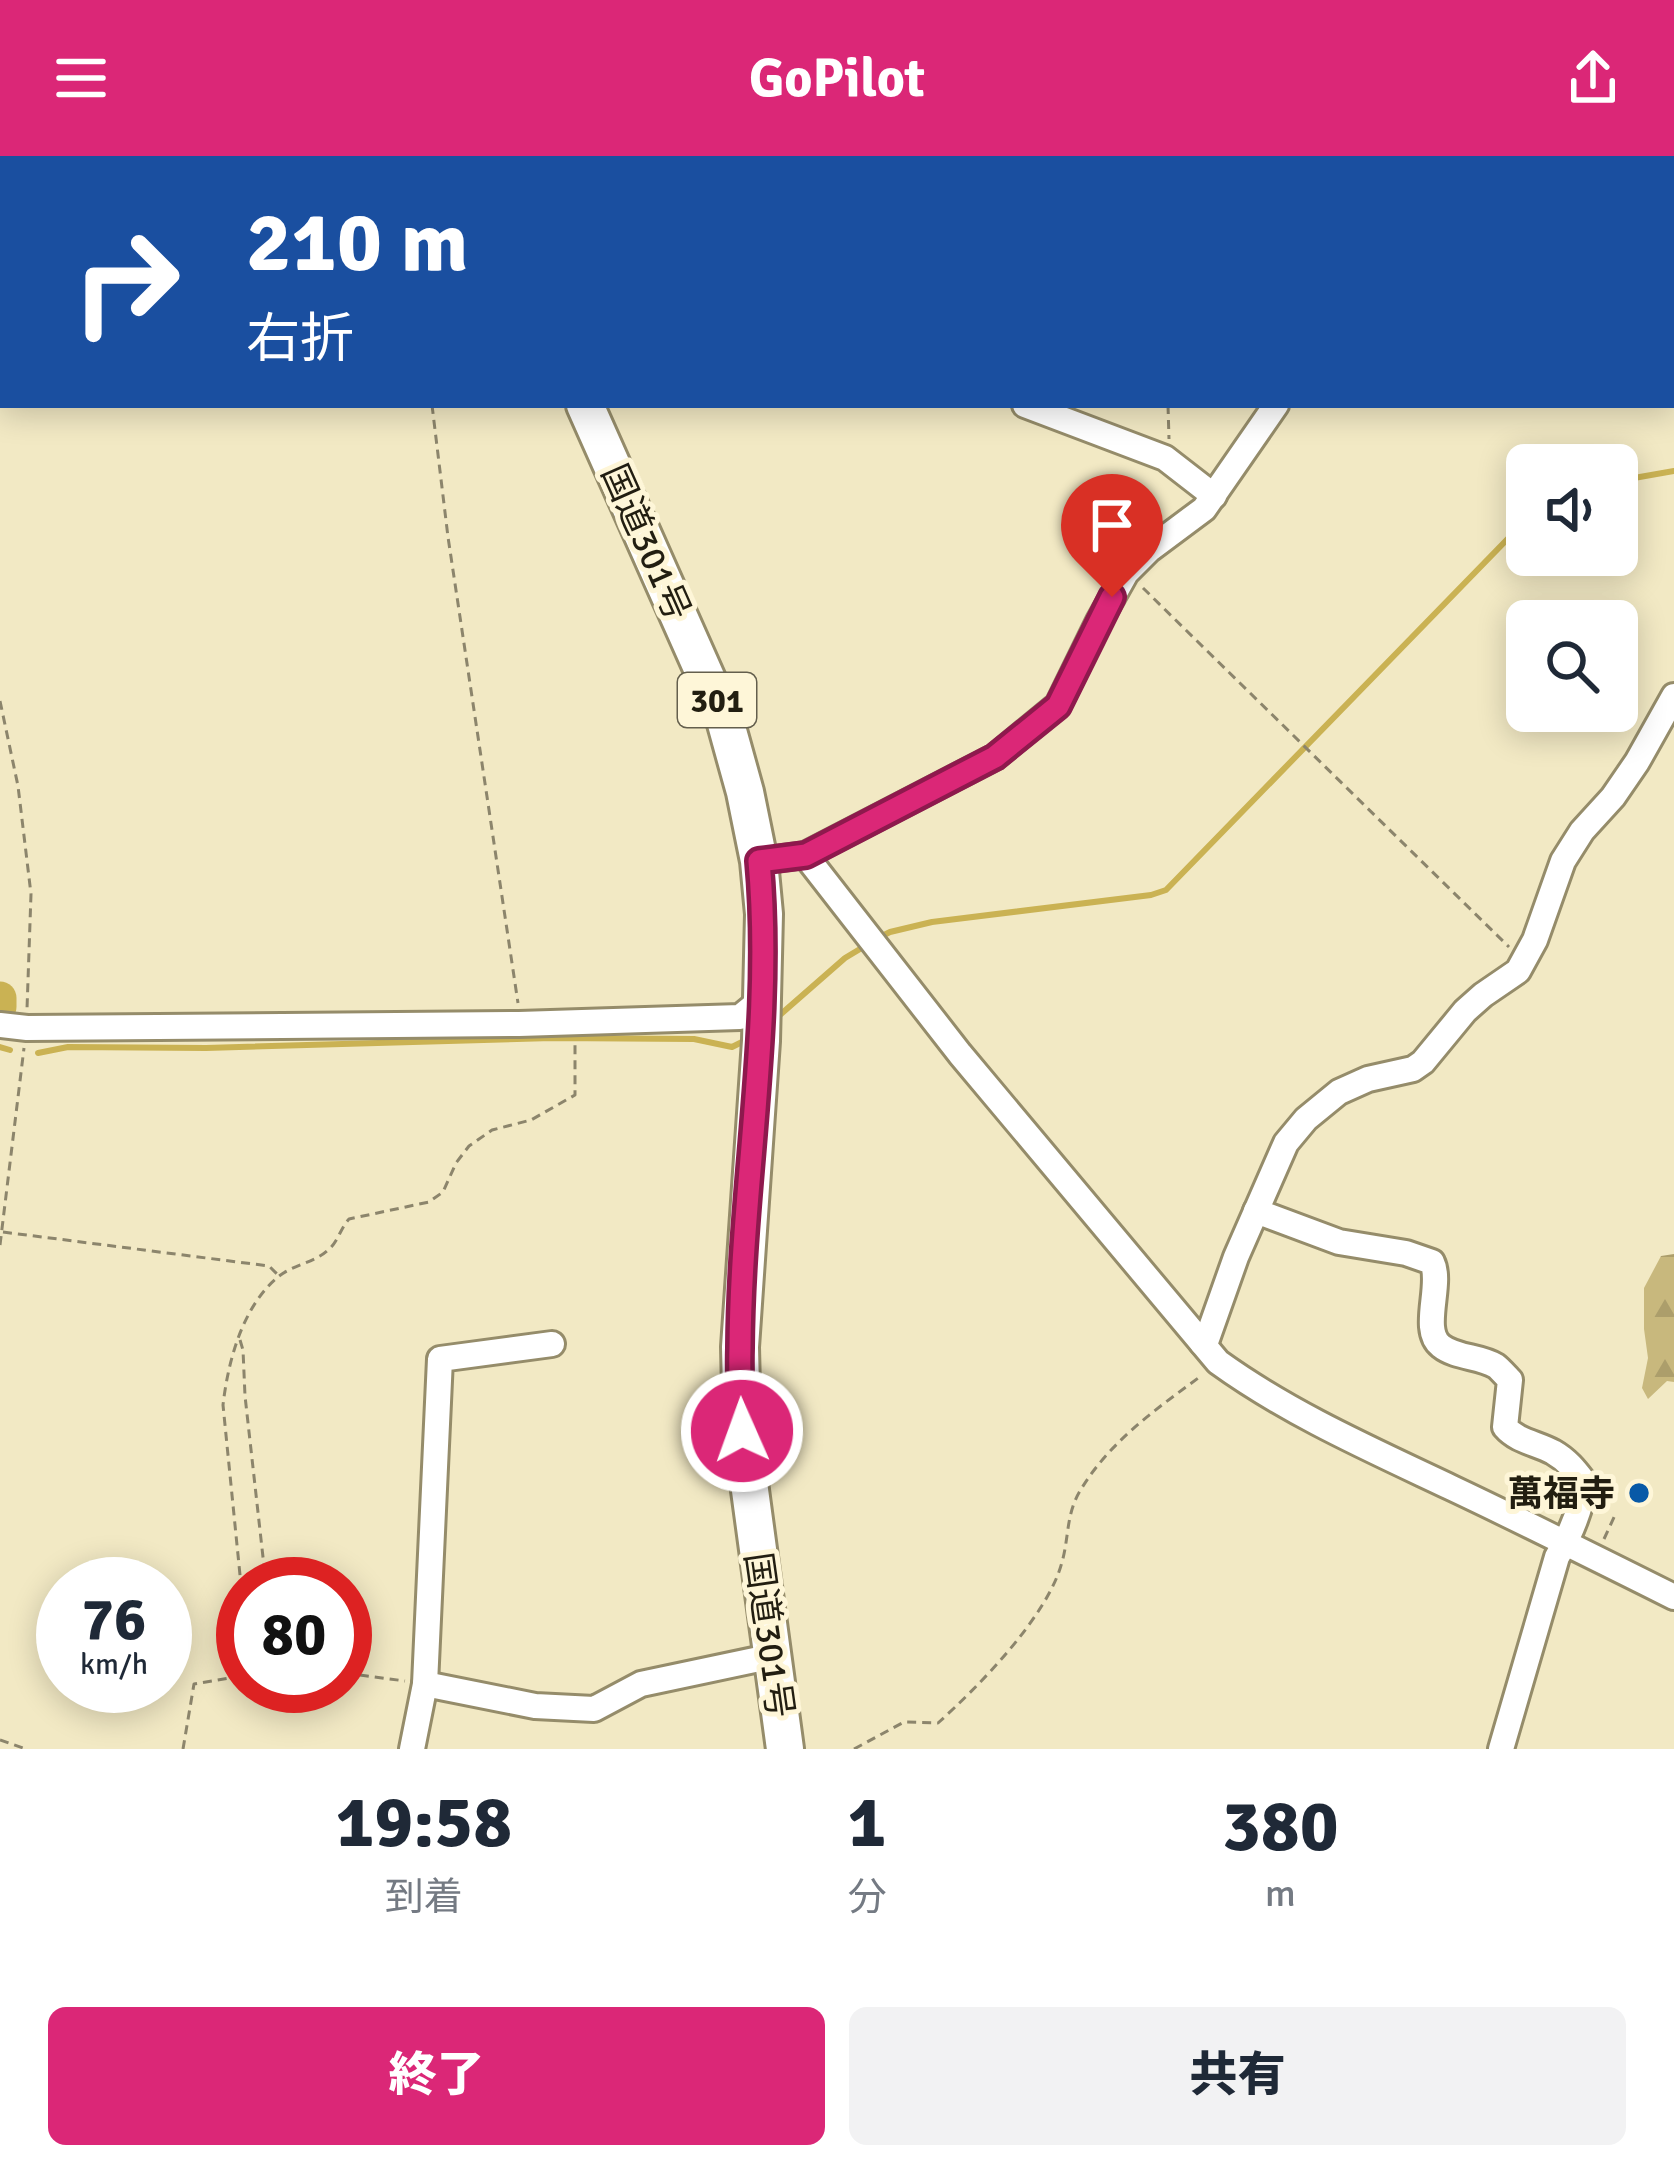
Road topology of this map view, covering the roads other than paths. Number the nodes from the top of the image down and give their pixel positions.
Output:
1 (586, 408) edge
2 (1033, 408) edge
3 (1274, 408) edge
4 (1214, 496) junction
5 (1674, 696) edge
6 (806, 855) junction
7 (759, 861) junction
8 (762, 1019) junction
9 (15, 1027) edge
10 (1256, 1210) junction
11 (552, 1344) dead end
12 (1210, 1353) junction
13 (1566, 1542) junction
14 (1674, 1597) edge
15 (773, 1656) junction
16 (425, 1684) junction
17 (412, 1749) edge
18 (785, 1749) edge
19 (1501, 1749) edge

1 - 7 highway, 国道301号 / 301
2 - 4 street
3 - 4 street
4 - 6 street
5 - 10 street
6 - 7 street
6 - 12 street
7 - 8 highway, 国道301号 / 301
8 - 9 street
8 - 15 highway, 国道301号 / 301
10 - 12 street
10 - 13 street
11 - 16 street
12 - 13 street
13 - 14 street
13 - 19 street
15 - 16 street
15 - 18 highway, 国道301号 / 301
16 - 17 street

